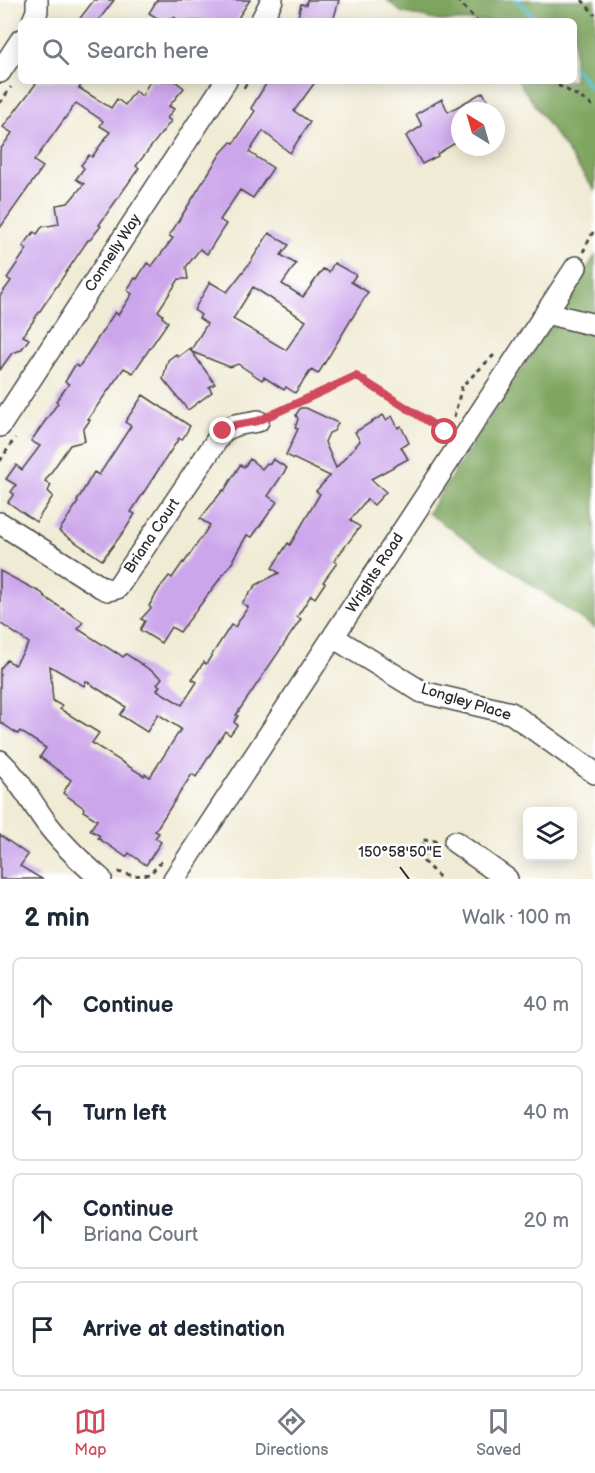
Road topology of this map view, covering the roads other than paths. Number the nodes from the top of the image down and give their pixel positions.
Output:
1 (37, 0) edge
2 (272, 0) edge
3 (34, 18) edge
4 (263, 18) edge
5 (18, 45) edge
6 (0, 72) edge
7 (224, 84) edge
8 (576, 267) road end
9 (546, 313) junction
10 (595, 325) edge
11 (258, 421) road end
12 (0, 426) edge
13 (0, 523) edge
14 (333, 637) junction
15 (0, 761) edge
16 (595, 773) edge
17 (455, 842) road end
18 (101, 879) edge
19 (174, 879) edge
20 (507, 879) edge

1 - 3 street
2 - 4 street
5 - 6 street
7 - 12 street, Connelly Way
8 - 9 street, Wrights Road
9 - 10 street
9 - 14 street, Wrights Road
11 - 13 street, Briana Court
14 - 16 street, Longley Place
14 - 19 street, Wrights Road
15 - 18 street
17 - 20 street

